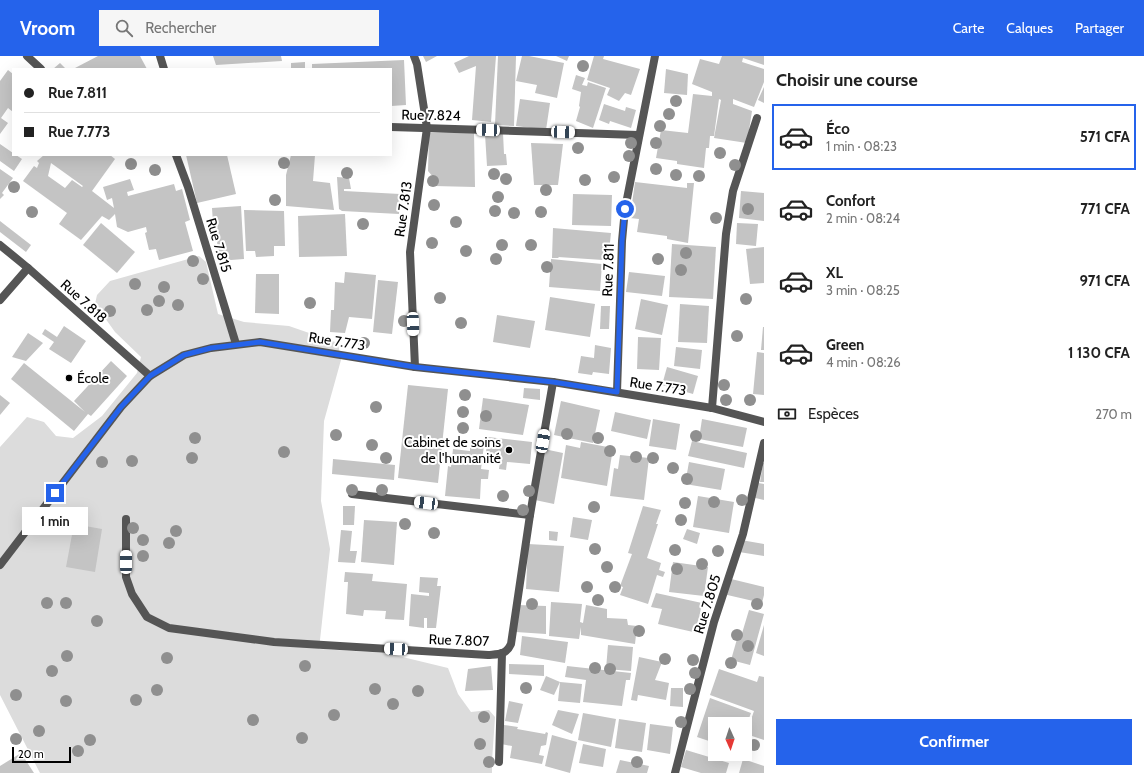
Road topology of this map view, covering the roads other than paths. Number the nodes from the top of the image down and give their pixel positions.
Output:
1 (27, 56) edge
2 (160, 56) edge
3 (414, 56) edge
4 (655, 56) edge
5 (40, 68) edge
6 (164, 68) edge
7 (757, 118) dead end
8 (392, 127) edge
9 (427, 128) junction
10 (638, 135) junction
11 (176, 156) edge
12 (0, 246) edge
13 (28, 268) junction
14 (0, 300) edge
15 (236, 344) junction
16 (415, 367) junction
17 (150, 376) junction
18 (553, 382) junction
19 (617, 392) junction
20 (712, 408) junction
21 (764, 422) edge
22 (764, 443) edge
23 (352, 494) dead end
24 (530, 515) junction
25 (126, 519) dead end
26 (0, 565) edge
27 (502, 653) junction
28 (499, 762) dead end
29 (675, 773) edge

1 - 5 street
2 - 6 street
3 - 9 street, Rue 7.813
4 - 10 street, Rue 7.811
7 - 20 street
8 - 9 street, Rue 7.824
9 - 10 street, Rue 7.824
9 - 16 street, Rue 7.813
10 - 19 street, Rue 7.811
11 - 15 street, Rue 7.815
12 - 13 street, Rue 7.818
13 - 14 street
13 - 17 street, Rue 7.818
15 - 16 street, Rue 7.773
15 - 17 street, Rue 7.773
16 - 18 street, Rue 7.773
17 - 26 street, Rue 7.773
18 - 19 street, Rue 7.773
18 - 24 street, Rue 7.807
19 - 20 street, Rue 7.773
20 - 21 street, Rue 7.773
22 - 29 street, Rue 7.805
23 - 24 street
24 - 27 street, Rue 7.807
25 - 27 street, Rue 7.807
27 - 28 street

